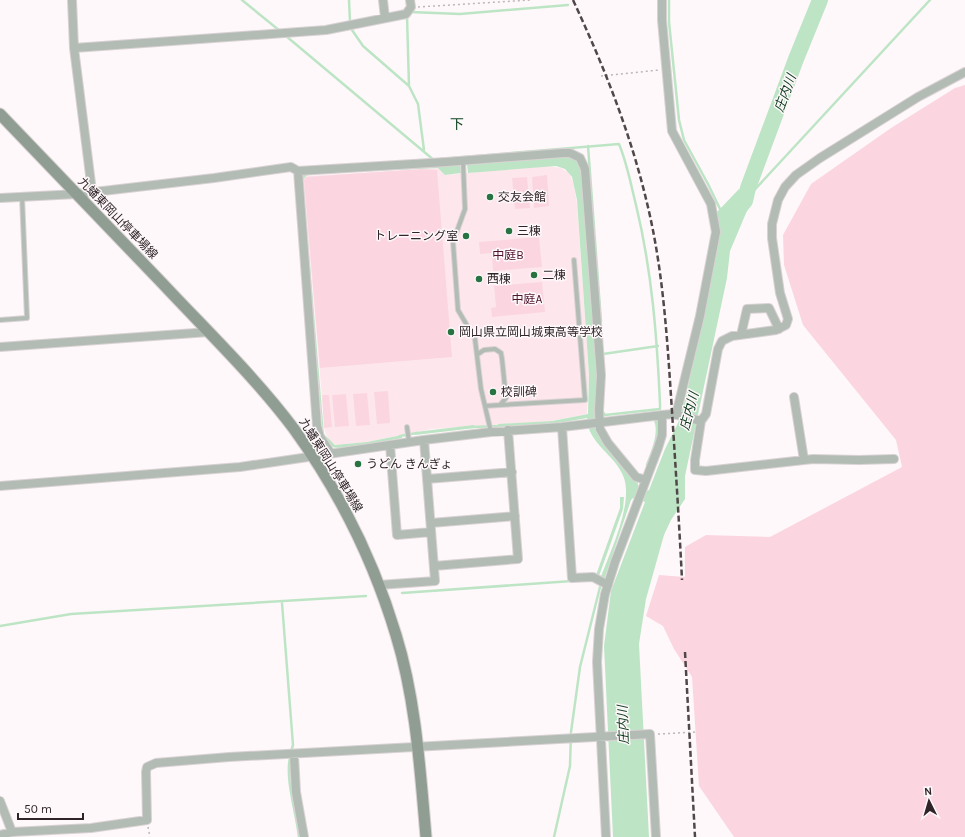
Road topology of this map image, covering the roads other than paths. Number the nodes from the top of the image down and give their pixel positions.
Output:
1 (72, 0) edge
2 (383, 0) edge
3 (662, 0) edge
4 (409, 8) edge
5 (385, 18) junction
6 (74, 48) junction
7 (965, 72) edge
8 (0, 114) edge
9 (463, 163) junction
10 (298, 171) junction
11 (92, 191) junction
12 (77, 194) junction
13 (22, 196) junction
14 (0, 198) edge
15 (574, 260) dead end
16 (0, 320) edge
17 (779, 329) junction
18 (209, 332) junction
19 (741, 335) junction
20 (0, 347) edge
21 (478, 354) junction
22 (794, 397) dead end
23 (500, 405) junction
24 (485, 406) junction
25 (662, 415) junction
26 (678, 415) junction
27 (700, 420) junction
28 (598, 421) junction
29 (407, 426) dead end
30 (562, 427) junction
31 (491, 428) junction
32 (508, 430) junction
33 (408, 438) junction
34 (424, 440) junction
35 (390, 445) junction
36 (330, 452) junction
37 (313, 456) junction
38 (894, 459) dead end
39 (804, 460) junction
40 (512, 472) junction
41 (426, 478) junction
42 (643, 481) junction
43 (0, 486) edge
44 (515, 516) junction
45 (431, 522) junction
46 (432, 532) junction
47 (434, 566) junction
48 (604, 583) junction
49 (379, 584) junction
50 (602, 737) junction
51 (417, 747) junction
52 (291, 755) junction
53 (0, 801) edge
54 (12, 832) junction
55 (0, 835) edge
56 (304, 837) edge
57 (426, 837) edge
58 (606, 837) edge
59 (656, 837) edge

1 - 6 street
2 - 5 street
3 - 26 street
4 - 5 street
5 - 6 street
6 - 11 street
7 - 17 street
8 - 12 main road, 九蟠東岡山停車場線
9 - 10 street
9 - 21 lane
9 - 28 street
10 - 11 street
10 - 36 street
11 - 12 street
12 - 13 street
12 - 18 main road, 九蟠東岡山停車場線
13 - 14 street
13 - 16 lane
15 - 23 lane
17 - 19 street
17 - 19 street
18 - 20 street
18 - 37 main road, 九蟠東岡山停車場線
19 - 27 street
21 - 23 lane
21 - 24 lane
22 - 39 street
23 - 24 lane
24 - 31 lane
25 - 26 street
25 - 28 street
25 - 42 street
26 - 27 street
27 - 39 street
28 - 30 street
28 - 42 street
29 - 33 lane
30 - 32 street
30 - 48 street
31 - 32 street
31 - 34 street
32 - 40 street
33 - 34 street
33 - 35 street
34 - 41 street
35 - 36 street
35 - 46 street
36 - 37 street
37 - 43 street
37 - 49 main road, 九蟠東岡山停車場線
38 - 39 street
40 - 41 street
40 - 44 street
41 - 45 street
42 - 48 street
44 - 45 street
44 - 47 street
45 - 46 street
46 - 47 street
47 - 49 street
48 - 50 street
49 - 51 main road, 九蟠東岡山停車場線
50 - 51 street
50 - 58 street
50 - 59 street
51 - 52 street
51 - 57 main road, 九蟠東岡山停車場線
52 - 54 street
52 - 56 street
53 - 54 street
54 - 55 street

